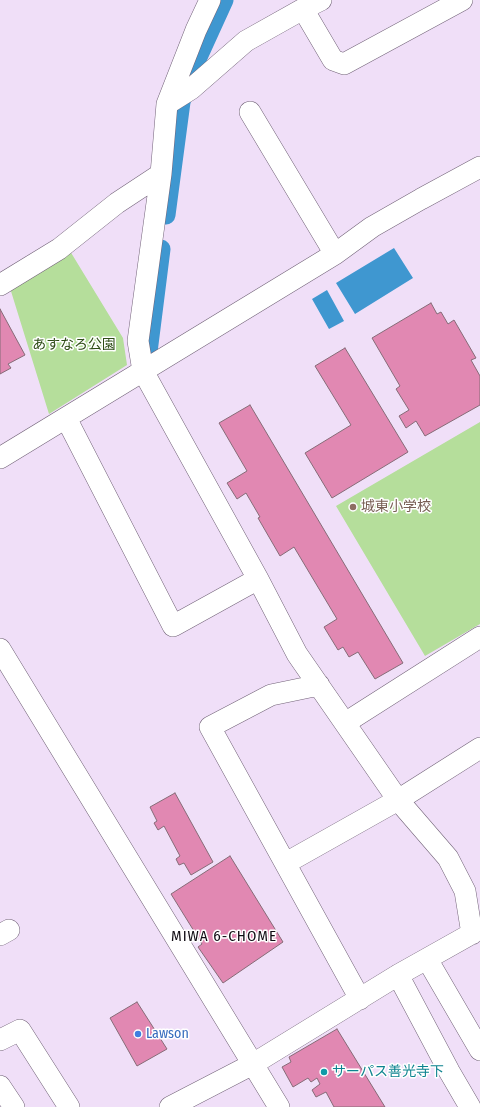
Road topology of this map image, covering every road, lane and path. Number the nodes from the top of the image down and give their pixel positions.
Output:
1 (210, 0) edge
2 (462, 0) edge
3 (310, 4) edge
4 (178, 97) junction
5 (250, 112) dead end
6 (480, 168) edge
7 (161, 174) junction
8 (335, 254) junction
9 (0, 285) edge
10 (143, 371) junction
11 (66, 418) junction
12 (0, 458) edge
13 (258, 579) junction
14 (480, 637) edge
15 (0, 649) edge
16 (319, 685) junction
17 (345, 723) junction
18 (480, 748) edge
19 (398, 800) junction
20 (286, 863) junction
21 (476, 932) edge
22 (427, 959) junction
23 (398, 975) junction
24 (360, 999) junction
25 (2, 1035) edge
26 (480, 1050) edge
27 (253, 1064) junction
28 (0, 1086) edge
29 (14, 1107) edge
30 (69, 1107) edge
31 (170, 1107) edge
32 (278, 1107) edge
33 (470, 1107) edge

1 - 4 street
2 - 3 street
3 - 4 street
4 - 7 street
5 - 8 street
6 - 8 street
7 - 9 street
7 - 10 street
8 - 10 street
10 - 11 street
10 - 13 street
11 - 12 street
11 - 13 street
13 - 16 street
14 - 17 street
15 - 27 street
16 - 17 street
16 - 20 street
17 - 19 street
18 - 19 street
19 - 20 street
19 - 21 street
20 - 24 street
21 - 22 street
22 - 23 street
22 - 26 street
23 - 24 street
23 - 33 street
24 - 27 street
25 - 30 street
27 - 31 street
27 - 32 street
28 - 29 street

